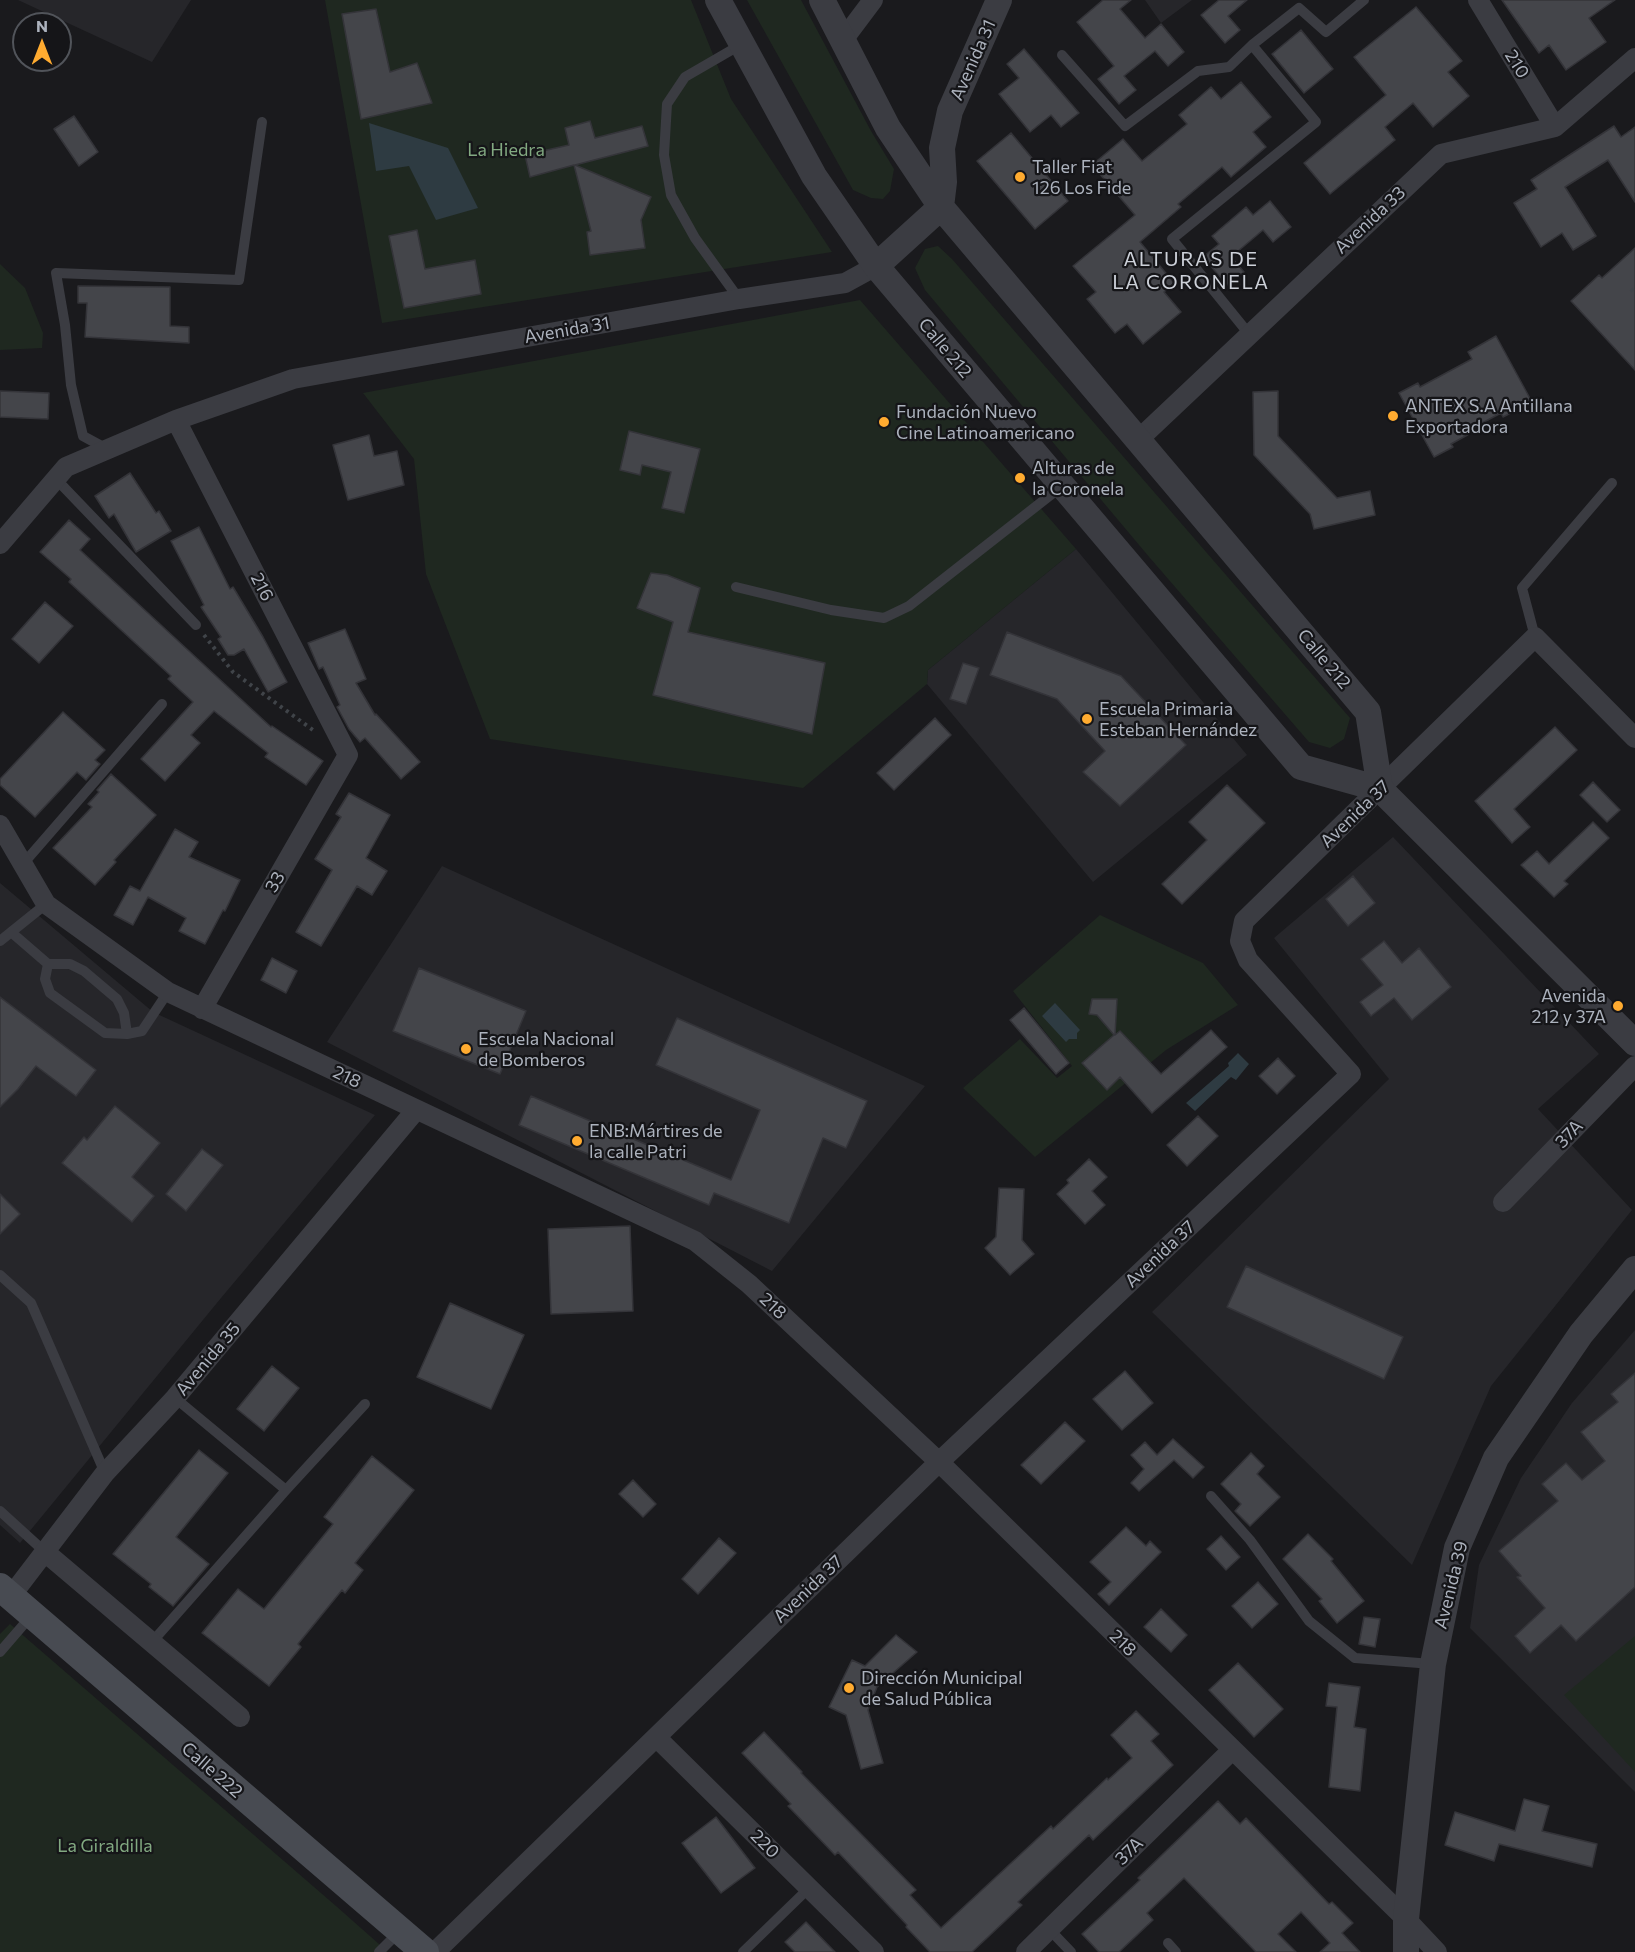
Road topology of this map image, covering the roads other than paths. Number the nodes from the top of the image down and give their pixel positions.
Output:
1 (718, 0) edge
2 (822, 0) edge
3 (873, 0) edge
4 (999, 0) edge
5 (1364, 0) edge
6 (1478, 0) edge
7 (843, 40) junction
8 (742, 44) junction
9 (1252, 45) junction
10 (1062, 55) dead end
11 (1635, 58) edge
12 (262, 122) dead end
13 (1556, 127) junction
14 (941, 207) junction
15 (876, 266) junction
16 (739, 299) junction
17 (1249, 334) junction
18 (176, 420) junction
19 (1138, 440) junction
20 (108, 449) junction
21 (56, 479) junction
22 (1612, 483) dead end
23 (1062, 486) junction
24 (0, 544) edge
25 (736, 587) dead end
26 (196, 625) road end
27 (1534, 637) junction
28 (162, 704) dead end
29 (1635, 738) edge
30 (348, 755) joint
31 (1380, 789) junction
32 (0, 825) edge
33 (23, 864) junction
34 (46, 904) junction
35 (12, 932) junction
36 (0, 942) edge
37 (48, 964) junction
38 (168, 992) junction
39 (202, 1009) junction
40 (127, 1034) junction
41 (1635, 1043) edge
42 (1635, 1066) edge
43 (416, 1110) junction
44 (1503, 1202) dead end
45 (1635, 1269) edge
46 (0, 1275) edge
47 (176, 1398) junction
48 (365, 1404) dead end
49 (939, 1462) junction
50 (105, 1473) junction
51 (286, 1490) junction
52 (1211, 1496) dead end
53 (0, 1510) edge
54 (45, 1552) junction
55 (4, 1597) edge
56 (32, 1615) junction
57 (152, 1642) junction
58 (0, 1652) edge
59 (1433, 1664) junction
60 (240, 1717) dead end
61 (656, 1737) junction
62 (1232, 1750) junction
63 (809, 1888) junction
64 (1406, 1919) junction
65 (1049, 1929) junction
66 (400, 1930) junction
67 (1168, 1943) dead end
68 (379, 1952) edge
69 (425, 1952) edge
70 (435, 1952) edge
71 (743, 1952) edge
72 (874, 1952) edge
73 (1026, 1952) edge
74 (1071, 1952) edge
75 (1176, 1952) edge
76 (1406, 1952) edge
77 (1437, 1952) edge

1 - 8 street, Calle 212
2 - 7 street, Calle 212
3 - 7 street
4 - 14 street, Avenida 31
5 - 9 lane
6 - 13 street, 210
7 - 14 street, Calle 212
8 - 15 street, Calle 212
8 - 16 lane
9 - 10 lane
9 - 17 lane
11 - 13 street, Avenida 33
12 - 20 lane
13 - 17 street, Avenida 33
14 - 15 street, Avenida 31
14 - 19 street, Calle 212
15 - 16 street, Avenida 31
15 - 23 street, Calle 212
16 - 18 street, Avenida 31
17 - 19 street, Avenida 33
18 - 20 street, Avenida 31
18 - 30 street, 216
19 - 31 street, Calle 212
20 - 21 street, Avenida 31
21 - 24 street, Avenida 31
21 - 26 lane
22 - 27 lane
23 - 25 lane
23 - 31 street, Calle 212
27 - 29 street
27 - 31 street, Avenida 37
28 - 33 lane
30 - 39 street, 33
31 - 41 street, Calle 212
31 - 49 street, Avenida 37
32 - 33 street, 218
33 - 34 street, 218
34 - 35 lane
34 - 38 street, 218
35 - 36 lane
35 - 37 lane
37 - 40 lane
37 - 40 lane
38 - 39 street, 218
38 - 40 lane
39 - 43 street, 218
42 - 44 street, 37A
43 - 47 street, Avenida 35
43 - 49 street, 218
45 - 59 street, Avenida 39
46 - 50 lane
47 - 50 street, Avenida 35
47 - 51 lane
48 - 51 lane
49 - 61 street, Avenida 37
49 - 62 street, 218
50 - 54 street, Avenida 35
51 - 57 lane
52 - 59 lane
53 - 54 lane
54 - 55 street, Avenida 35
54 - 57 street
55 - 56 main road, Calle 222
56 - 58 lane
56 - 66 main road, Calle 222
57 - 60 street
59 - 64 street, Avenida 39
61 - 63 street, 220
61 - 70 street, Avenida 37
62 - 64 street, 218
62 - 65 street, 37A
63 - 71 lane
63 - 72 street, 220
64 - 76 street, Avenida 39
64 - 77 street, 218
65 - 73 street, 37A
65 - 74 lane
66 - 68 lane
66 - 69 main road, Calle 222
67 - 75 lane

